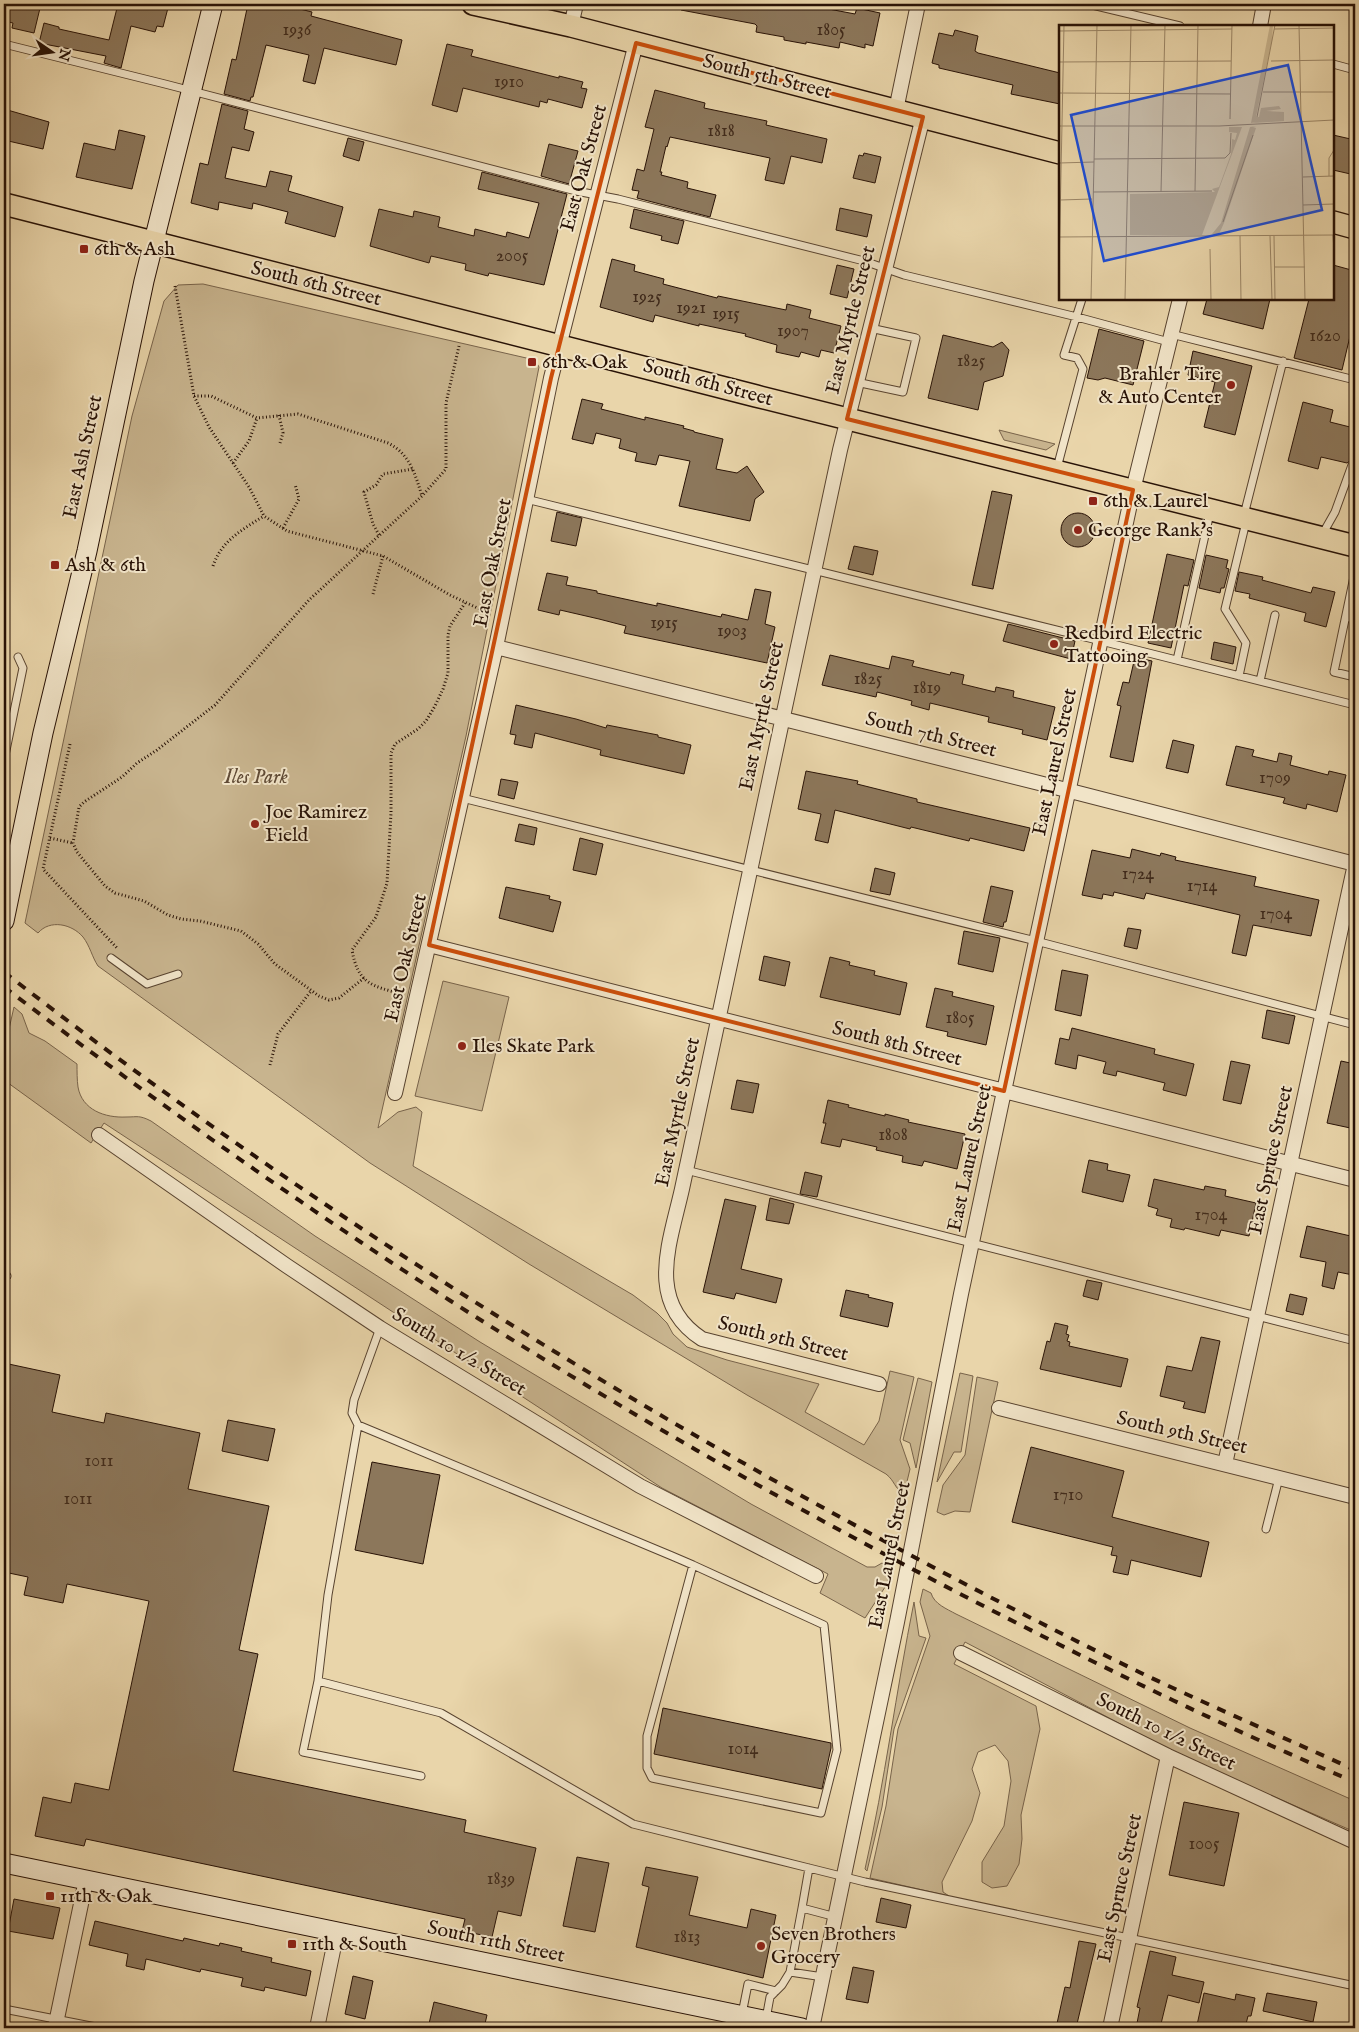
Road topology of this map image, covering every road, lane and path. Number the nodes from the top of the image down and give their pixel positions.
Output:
1 (214, 4) edge
2 (473, 4) edge
3 (576, 4) edge
4 (918, 4) edge
5 (1088, 4) edge
6 (1264, 4) edge
7 (1176, 25) edge
8 (1260, 25) edge
9 (571, 26) junction
10 (636, 43) junction
11 (4, 44) edge
12 (1334, 64) edge
13 (1355, 70) edge
14 (191, 92) junction
15 (896, 110) junction
16 (923, 117) junction
17 (1059, 153) edge
18 (597, 196) junction
19 (4, 204) edge
20 (1334, 222) edge
21 (1355, 228) edge
22 (153, 243) junction
23 (884, 269) junction
24 (175, 286) dead end
25 (1082, 300) edge
26 (1180, 300) edge
27 (1077, 317) junction
28 (870, 328) junction
29 (1170, 338) junction
30 (559, 344) junction
31 (459, 346) dead end
32 (1283, 361) junction
33 (1355, 380) edge
34 (856, 382) junction
35 (194, 396) junction
36 (279, 415) junction
37 (257, 418) junction
38 (847, 419) junction
39 (280, 443) dead end
40 (233, 464) junction
41 (1352, 465) dead end
42 (413, 469) junction
43 (1056, 471) junction
44 (295, 484) dead end
45 (1133, 490) junction
46 (422, 496) junction
47 (526, 499) junction
48 (1211, 510) junction
49 (264, 516) junction
50 (1245, 518) junction
51 (283, 528) junction
52 (379, 535) junction
53 (1320, 537) junction
54 (1355, 546) edge
55 (363, 550) junction
56 (384, 556) junction
57 (213, 566) dead end
58 (814, 570) junction
59 (1355, 572) edge
60 (373, 594) dead end
61 (465, 603) junction
62 (490, 613) dead end
63 (1275, 615) dead end
64 (1346, 617) junction
65 (1355, 619) edge
66 (1101, 641) junction
67 (496, 647) junction
68 (18, 657) dead end
69 (1177, 660) junction
70 (1239, 676) junction
71 (1355, 677) edge
72 (1260, 681) junction
73 (1355, 705) edge
74 (782, 718) junction
75 (70, 744) dead end
76 (4, 760) edge
77 (1070, 790) junction
78 (462, 798) junction
79 (50, 838) junction
80 (73, 843) junction
81 (1355, 864) edge
82 (751, 869) junction
83 (4, 921) edge
84 (1036, 941) junction
85 (429, 946) junction
86 (120, 951) dead end
87 (111, 958) dead end
88 (178, 974) dead end
89 (364, 978) junction
90 (311, 991) junction
91 (402, 994) dead end
92 (1322, 1017) junction
93 (719, 1019) junction
94 (1355, 1025) edge
95 (270, 1065) dead end
96 (1004, 1091) junction
97 (395, 1093) dead end
98 (98, 1135) dead end
99 (1290, 1165) junction
100 (686, 1170) junction
101 (1355, 1180) edge
102 (972, 1244) junction
103 (1258, 1317) junction
104 (682, 1324) joint
105 (380, 1328) junction
106 (1355, 1341) edge
107 (878, 1384) dead end
108 (999, 1408) dead end
109 (358, 1425) junction
110 (1225, 1464) junction
111 (1279, 1477) junction
112 (1355, 1497) edge
113 (1266, 1530) dead end
114 (693, 1565) junction
115 (816, 1576) dead end
116 (961, 1654) dead end
117 (318, 1681) junction
118 (1168, 1756) junction
119 (420, 1776) dead end
120 (1355, 1842) edge
121 (4, 1864) edge
122 (809, 1868) junction
123 (844, 1877) junction
124 (86, 1880) junction
125 (802, 1908) junction
126 (836, 1917) junction
127 (337, 1931) junction
128 (1130, 1939) junction
129 (790, 1972) junction
130 (823, 1978) junction
131 (1355, 1986) edge
132 (776, 1991) junction
133 (4, 2009) edge
134 (742, 2016) junction
135 (766, 2021) junction
136 (56, 2024) edge
137 (101, 2028) edge
138 (317, 2028) edge
139 (802, 2028) edge
140 (812, 2028) edge
141 (1110, 2028) edge

1 - 14 street, East Ash Street
2 - 9 main road, South 5th Street
3 - 9 street
4 - 15 street
5 - 7 lane
6 - 8 street
9 - 10 main road, South 5th Street
10 - 15 main road, South 5th Street
10 - 18 street, East Oak Street
11 - 14 lane
12 - 13 lane
14 - 18 lane
14 - 22 street, East Ash Street
15 - 16 main road, South 5th Street
16 - 17 main road, South 5th Street
16 - 23 street, East Myrtle Street
18 - 23 lane
18 - 30 street, East Oak Street
19 - 22 main road, South 6th Street
20 - 21 main road
22 - 30 main road, South 6th Street
22 - 83 street, East Ash Street
23 - 27 lane
23 - 28 street, East Myrtle Street
24 - 35 path
25 - 27 lane
26 - 29 street, East Laurel Street
27 - 29 lane
27 - 43 lane
28 - 34 street, East Myrtle Street
28 - 34 lane
29 - 32 lane
29 - 45 street, East Laurel Street
30 - 38 main road, South 6th Street
30 - 47 street, East Oak Street
31 - 46 path
32 - 33 lane
32 - 50 lane
34 - 38 street, East Myrtle Street
35 - 37 path
35 - 40 path
36 - 37 path
36 - 39 path
36 - 42 path
37 - 40 path
38 - 43 main road, South 6th Street
38 - 58 street, East Myrtle Street
40 - 49 path
41 - 53 lane
42 - 46 path
42 - 52 path
43 - 45 main road, South 6th Street
44 - 51 path
45 - 48 main road, South 6th Street
45 - 66 street, East Laurel Street
46 - 52 path
47 - 58 lane
47 - 67 street, East Oak Street
48 - 50 main road, South 6th Street
48 - 69 lane
49 - 51 path
49 - 57 path
50 - 53 main road, South 6th Street
50 - 70 lane
51 - 55 path
52 - 55 path
53 - 54 main road, South 6th Street
55 - 56 path
55 - 80 path
56 - 60 path
56 - 61 path
58 - 66 lane
58 - 74 street, East Myrtle Street
59 - 64 lane
61 - 62 path
61 - 89 path
63 - 72 lane
64 - 65 lane
64 - 71 lane
66 - 69 lane
66 - 77 street, East Laurel Street
67 - 74 street, South 7th Street
67 - 78 street, East Oak Street
68 - 76 lane
69 - 70 lane
70 - 72 lane
72 - 73 lane
74 - 77 street, South 7th Street
74 - 82 street, East Myrtle Street
75 - 79 path
77 - 81 street, South 7th Street
77 - 84 street, East Laurel Street
78 - 82 lane
78 - 85 street, East Oak Street
79 - 80 path
79 - 86 path
80 - 90 path
81 - 92 street, East Spruce Street
82 - 84 lane
82 - 93 street, East Myrtle Street
84 - 92 lane
84 - 96 street, East Laurel Street
85 - 93 street, South 8th Street
85 - 97 street, East Oak Street
87 - 88 lane
89 - 90 path
89 - 91 path
90 - 95 path
92 - 94 lane
92 - 99 street, East Spruce Street
93 - 96 street, South 8th Street
93 - 100 street, East Myrtle Street
96 - 99 street, South 8th Street
96 - 102 street, East Laurel Street
98 - 105 street, South 10 1/2 Street
99 - 101 street, South 8th Street
99 - 103 street, East Spruce Street
100 - 102 lane
100 - 104 street, East Myrtle Street
102 - 103 lane
102 - 123 street, East Laurel Street
103 - 106 lane
103 - 110 street, East Spruce Street
104 - 107 street, South 9th Street
105 - 109 lane
105 - 115 street, South 10 1/2 Street
108 - 110 street, South 9th Street
109 - 114 lane
109 - 117 lane
110 - 111 street, South 9th Street
111 - 112 street, South 9th Street
111 - 113 lane
114 - 114 lane
116 - 118 street, South 10 1/2 Street
117 - 119 lane
117 - 122 lane
118 - 120 street, South 10 1/2 Street
118 - 128 street, East Spruce Street
121 - 124 street, South 11th Street
122 - 123 lane
122 - 125 lane
123 - 126 street, East Laurel Street
123 - 128 lane
124 - 127 street, South 11th Street
124 - 136 street
125 - 126 lane
125 - 129 lane
126 - 130 street, East Laurel Street
127 - 134 street, South 11th Street
127 - 138 street
128 - 131 lane
128 - 141 street, East Spruce Street
129 - 130 lane
129 - 132 lane
130 - 140 street, East Laurel Street
132 - 134 lane
132 - 135 lane
133 - 136 lane
134 - 135 street, South 11th Street
135 - 139 street, South 11th Street
136 - 137 lane

